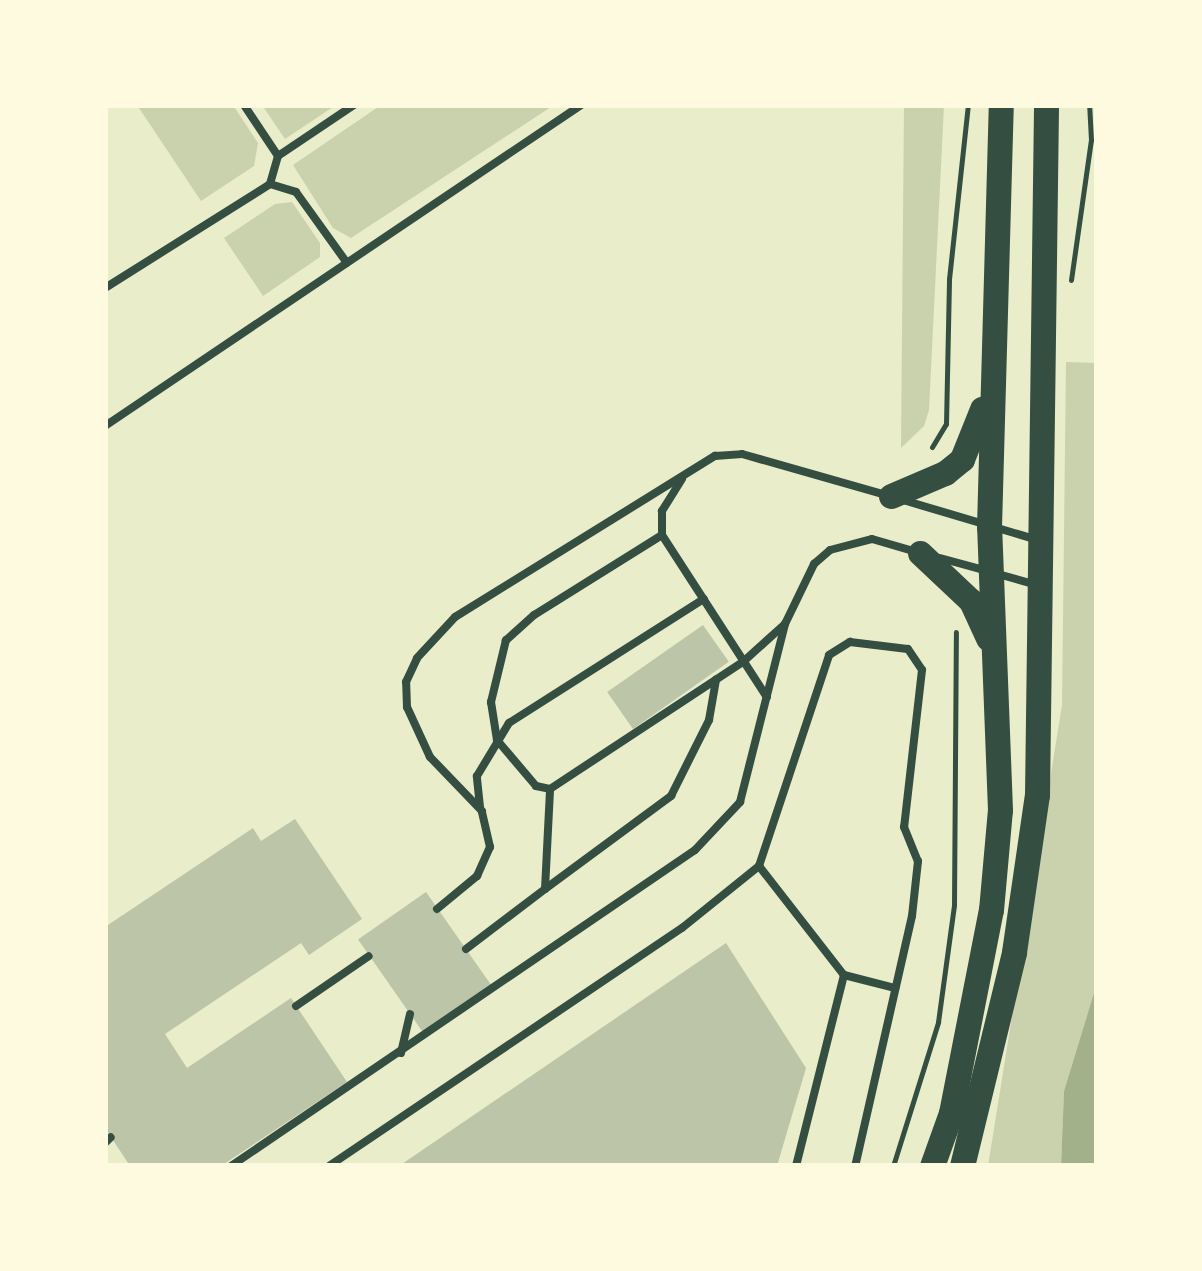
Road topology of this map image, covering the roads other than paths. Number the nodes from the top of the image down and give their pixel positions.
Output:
1 (244, 105) edge
2 (354, 105) edge
3 (581, 105) edge
4 (1001, 105) edge
5 (1046, 105) edge
6 (278, 156) junction
7 (270, 184) junction
8 (347, 263) junction
9 (105, 288) edge
10 (990, 371) junction
11 (105, 426) edge
12 (686, 474) junction
13 (891, 496) junction
14 (989, 528) junction
15 (662, 535) junction
16 (1042, 541) junction
17 (920, 553) junction
18 (990, 572) junction
19 (1042, 586) junction
20 (704, 598) junction
21 (785, 624) junction
22 (744, 661) junction
23 (997, 661) junction
24 (716, 680) junction
25 (767, 697) junction
26 (497, 740) junction
27 (550, 789) junction
28 (482, 811) junction
29 (759, 866) junction
30 (546, 889) junction
31 (437, 909) dead end
32 (466, 949) dead end
33 (368, 956) dead end
34 (844, 975) junction
35 (895, 988) junction
36 (296, 1006) dead end
37 (410, 1014) dead end
38 (400, 1055) junction
39 (231, 1166) edge
40 (329, 1166) edge
41 (796, 1166) edge
42 (855, 1166) edge
43 (932, 1166) edge
44 (962, 1166) edge

1 - 6 lane
2 - 6 lane
3 - 8 lane
4 - 10 main road
5 - 16 main road
6 - 7 lane
7 - 8 lane
7 - 9 lane
8 - 11 lane
10 - 13 main road
10 - 14 main road
12 - 13 lane
12 - 15 lane
12 - 28 lane
13 - 14 lane
14 - 16 lane
14 - 18 main road
15 - 20 lane
15 - 26 lane
16 - 19 main road
17 - 18 lane
17 - 21 lane
17 - 23 main road
18 - 19 lane
18 - 23 main road
19 - 44 main road
20 - 22 lane
20 - 26 lane
21 - 22 lane
21 - 25 lane
22 - 24 lane
22 - 25 lane
23 - 43 main road
24 - 27 lane
24 - 30 lane
25 - 38 lane
26 - 27 lane
26 - 28 lane
27 - 30 lane
28 - 31 lane
29 - 34 lane
29 - 35 lane
29 - 40 lane
30 - 32 lane
33 - 36 lane
34 - 35 lane
34 - 41 lane
35 - 42 lane
37 - 38 lane
38 - 39 lane

